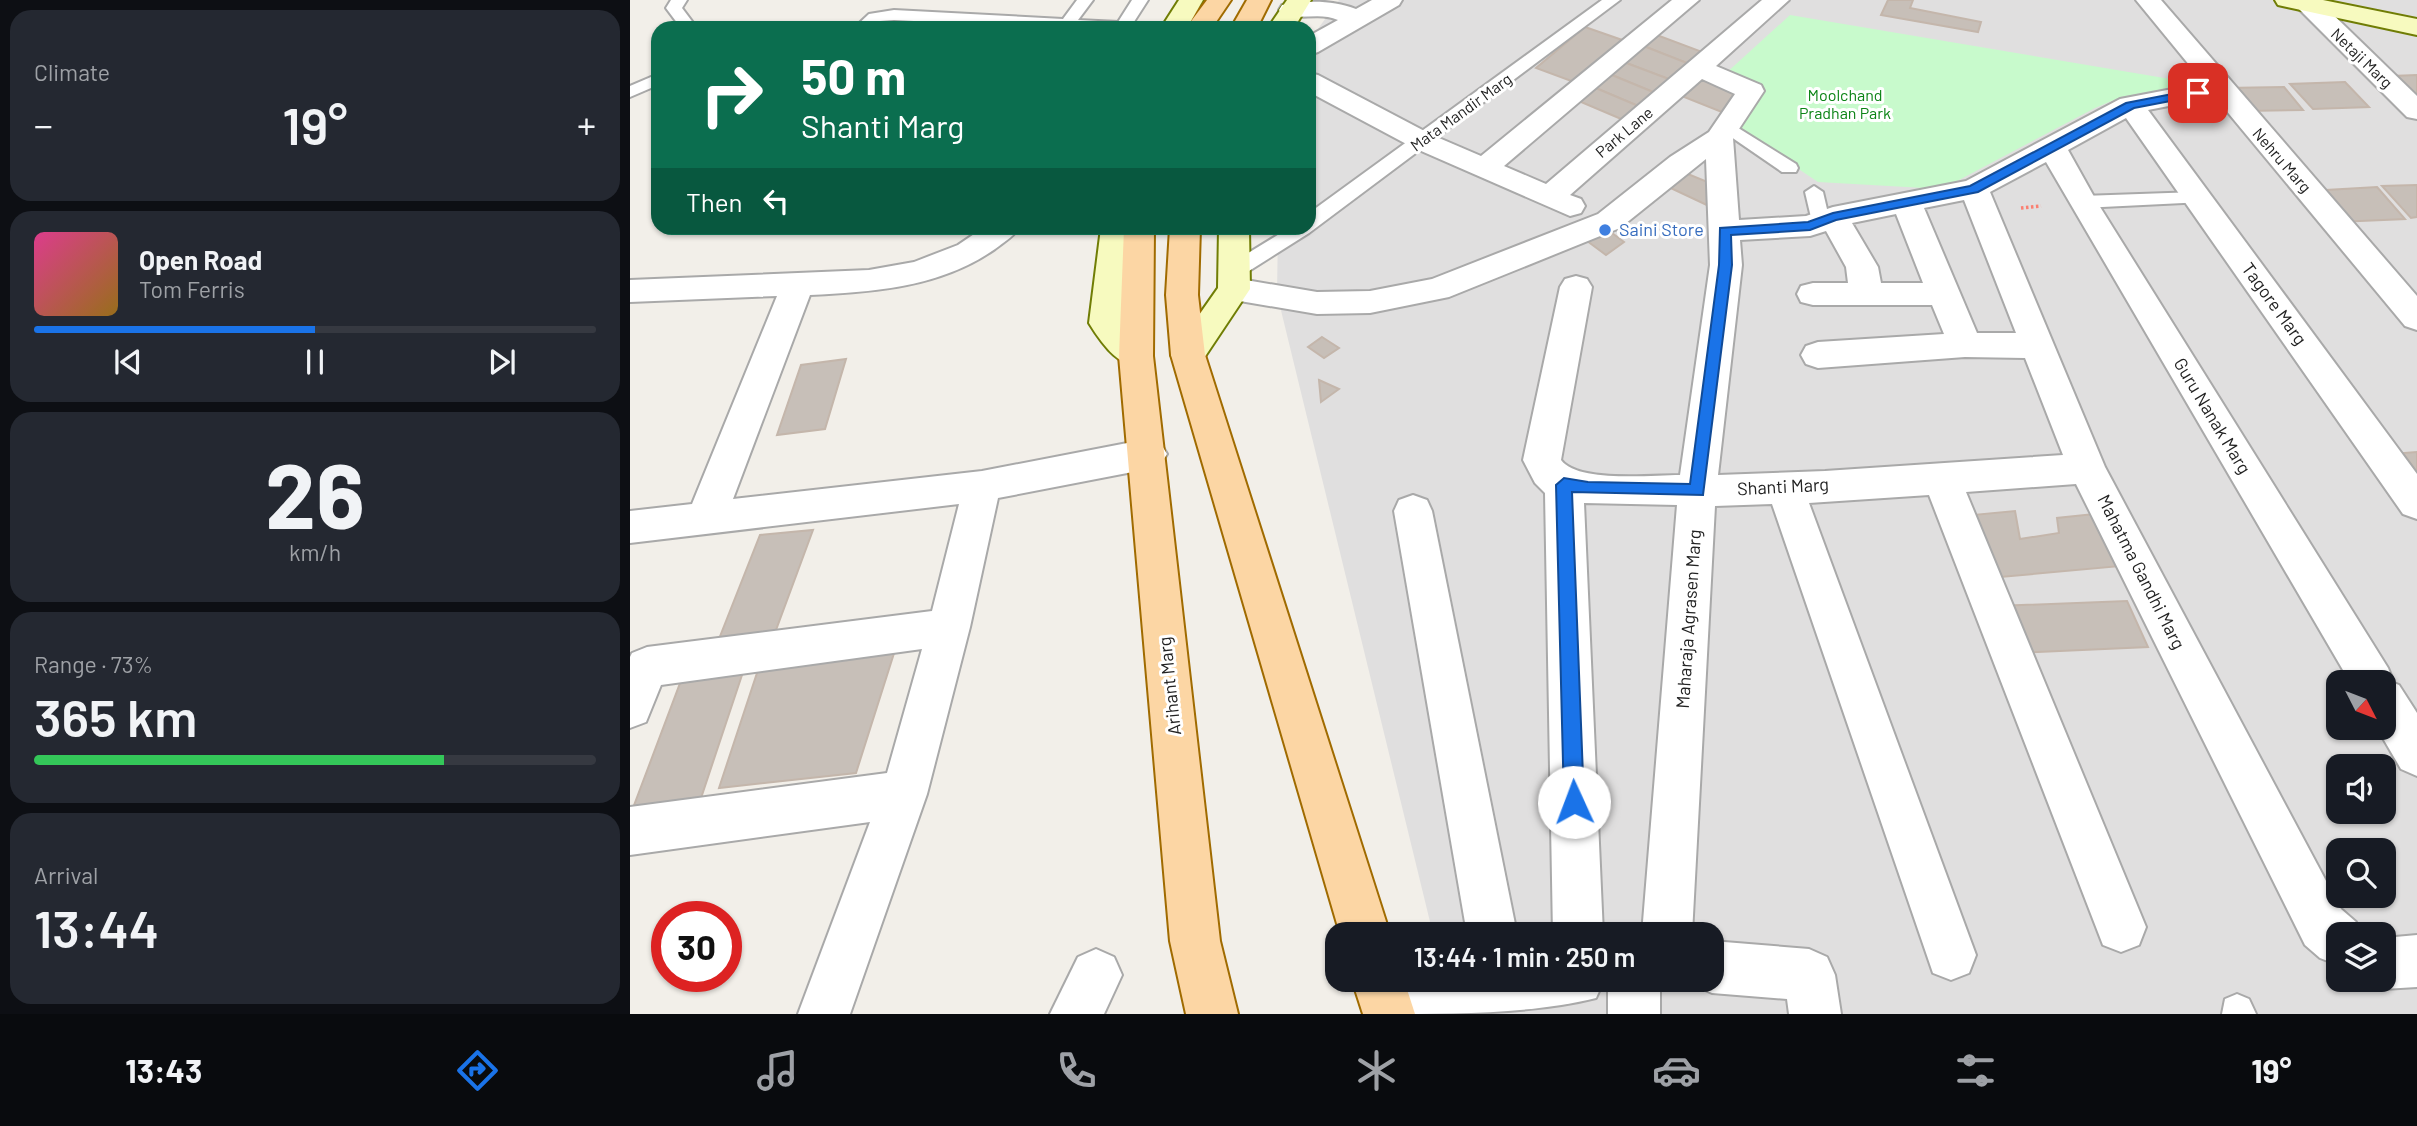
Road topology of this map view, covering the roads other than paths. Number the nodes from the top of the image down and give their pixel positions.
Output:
1 (679, 0) edge
2 (996, 0) edge
3 (1085, 0) edge
4 (1140, 0) edge
5 (1191, 0) edge
6 (1219, 0) edge
7 (1259, 0) edge
8 (1390, 0) edge
9 (1612, 0) edge
10 (1687, 0) edge
11 (2148, 0) edge
12 (1769, 2) edge
13 (2297, 2) edge
14 (1337, 4) edge
15 (1290, 13) edge
16 (982, 19) junction
17 (1357, 19) junction
18 (1663, 19) junction
19 (684, 21) edge
20 (867, 21) edge
21 (1016, 21) edge
22 (1070, 21) edge
23 (1126, 21) edge
24 (1178, 21) edge
25 (1204, 21) edge
26 (1248, 21) edge
27 (2413, 29) edge
28 (1316, 43) edge
29 (1727, 43) junction
30 (1699, 68) junction
31 (651, 82) edge
32 (1316, 85) edge
33 (2221, 89) junction
34 (630, 92) edge
35 (2130, 105) junction
36 (2417, 111) edge
37 (1723, 132) junction
38 (1422, 141) junction
39 (2053, 149) junction
40 (1484, 168) junction
41 (1789, 169) dead end
42 (1974, 189) junction
43 (1814, 191) dead end
44 (2197, 198) junction
45 (2082, 202) junction
46 (1907, 204) junction
47 (1316, 217) edge
48 (1826, 220) junction
49 (1725, 231) junction
50 (993, 235) edge
51 (1131, 235) edge
52 (1184, 235) edge
53 (1234, 235) edge
54 (1293, 235) edge
55 (1234, 280) junction
56 (798, 284) junction
57 (1576, 286) dead end
58 (630, 291) edge
59 (1866, 293) junction
60 (1813, 294) dead end
61 (1944, 294) junction
62 (2417, 318) edge
63 (1965, 345) junction
64 (2036, 346) junction
65 (1188, 355) junction
66 (1818, 355) dead end
67 (1148, 454) junction
68 (2087, 468) junction
69 (1941, 477) junction
70 (1564, 485) junction
71 (982, 486) junction
72 (1785, 488) junction
73 (1697, 491) junction
74 (2417, 503) edge
75 (1413, 511) dead end
76 (706, 518) junction
77 (630, 527) edge
78 (949, 627) junction
79 (2366, 670) edge
80 (630, 706) edge
81 (2396, 719) edge
82 (2417, 754) edge
83 (904, 794) junction
84 (630, 831) edge
85 (1361, 922) edge
86 (1490, 922) edge
87 (1578, 922) edge
88 (1668, 922) edge
89 (2121, 928) dead end
90 (2326, 930) edge
91 (1951, 955) dead end
92 (2417, 961) edge
93 (2396, 962) edge
94 (1724, 968) edge
95 (1382, 992) edge
96 (1485, 992) edge
97 (1634, 992) edge
98 (824, 1014) edge
99 (1212, 1014) edge
100 (1389, 1014) edge
101 (1408, 1014) edge
102 (1634, 1014) edge
103 (1815, 1014) edge

1 - 19 lane
2 - 16 lane
3 - 22 lane
4 - 23 lane
5 - 24 main road
6 - 25 main road
7 - 26 main road
8 - 17 street
9 - 38 lane, Mata Mandir Marg
10 - 18 street
11 - 33 street, Nehru Marg
12 - 29 street, Park Lane
13 - 27 main road
13 - 36 street, Netaji Marg
14 - 15 street
14 - 17 street
16 - 20 lane
16 - 21 lane
17 - 28 street
18 - 29 street
18 - 40 street
29 - 30 street, Park Lane
30 - 37 street
30 - 40 street, Park Lane
31 - 34 lane
32 - 38 street
33 - 35 street
33 - 62 street, Nehru Marg
35 - 39 street
35 - 44 street, Tagore Marg
37 - 41 lane
37 - 49 street, Maharaja Agrasen Marg
37 - 55 street
38 - 40 street
38 - 47 lane, Mata Mandir Marg
39 - 42 street
39 - 45 street, Guru Nanak Marg
42 - 46 street
42 - 64 street, Mahatma Gandhi Marg
43 - 48 lane
44 - 45 lane
44 - 74 street, Tagore Marg
45 - 79 street, Guru Nanak Marg
46 - 48 street
46 - 61 street
48 - 49 street
48 - 59 street
49 - 73 street, Maharaja Agrasen Marg
50 - 56 street
51 - 67 main road, Arihant Marg
52 - 65 main road
53 - 55 main road
54 - 55 lane
55 - 65 main road
56 - 58 street
56 - 76 street
57 - 70 street
59 - 60 street
59 - 61 street
61 - 63 street
63 - 64 street
63 - 66 street
64 - 68 street, Mahatma Gandhi Marg
65 - 85 main road
67 - 71 street
67 - 99 main road, Arihant Marg
68 - 69 street, Shanti Marg
68 - 90 street, Mahatma Gandhi Marg
69 - 72 street, Shanti Marg
69 - 89 street
70 - 73 street, Shanti Marg
70 - 87 street
71 - 76 street
71 - 78 street
72 - 73 street, Shanti Marg
72 - 91 street
73 - 88 street, Maharaja Agrasen Marg
75 - 86 street
76 - 77 street
78 - 80 street
78 - 83 street
81 - 82 street
83 - 84 street
83 - 98 street
92 - 93 street
94 - 103 street
95 - 100 main road
96 - 101 street
97 - 102 street

